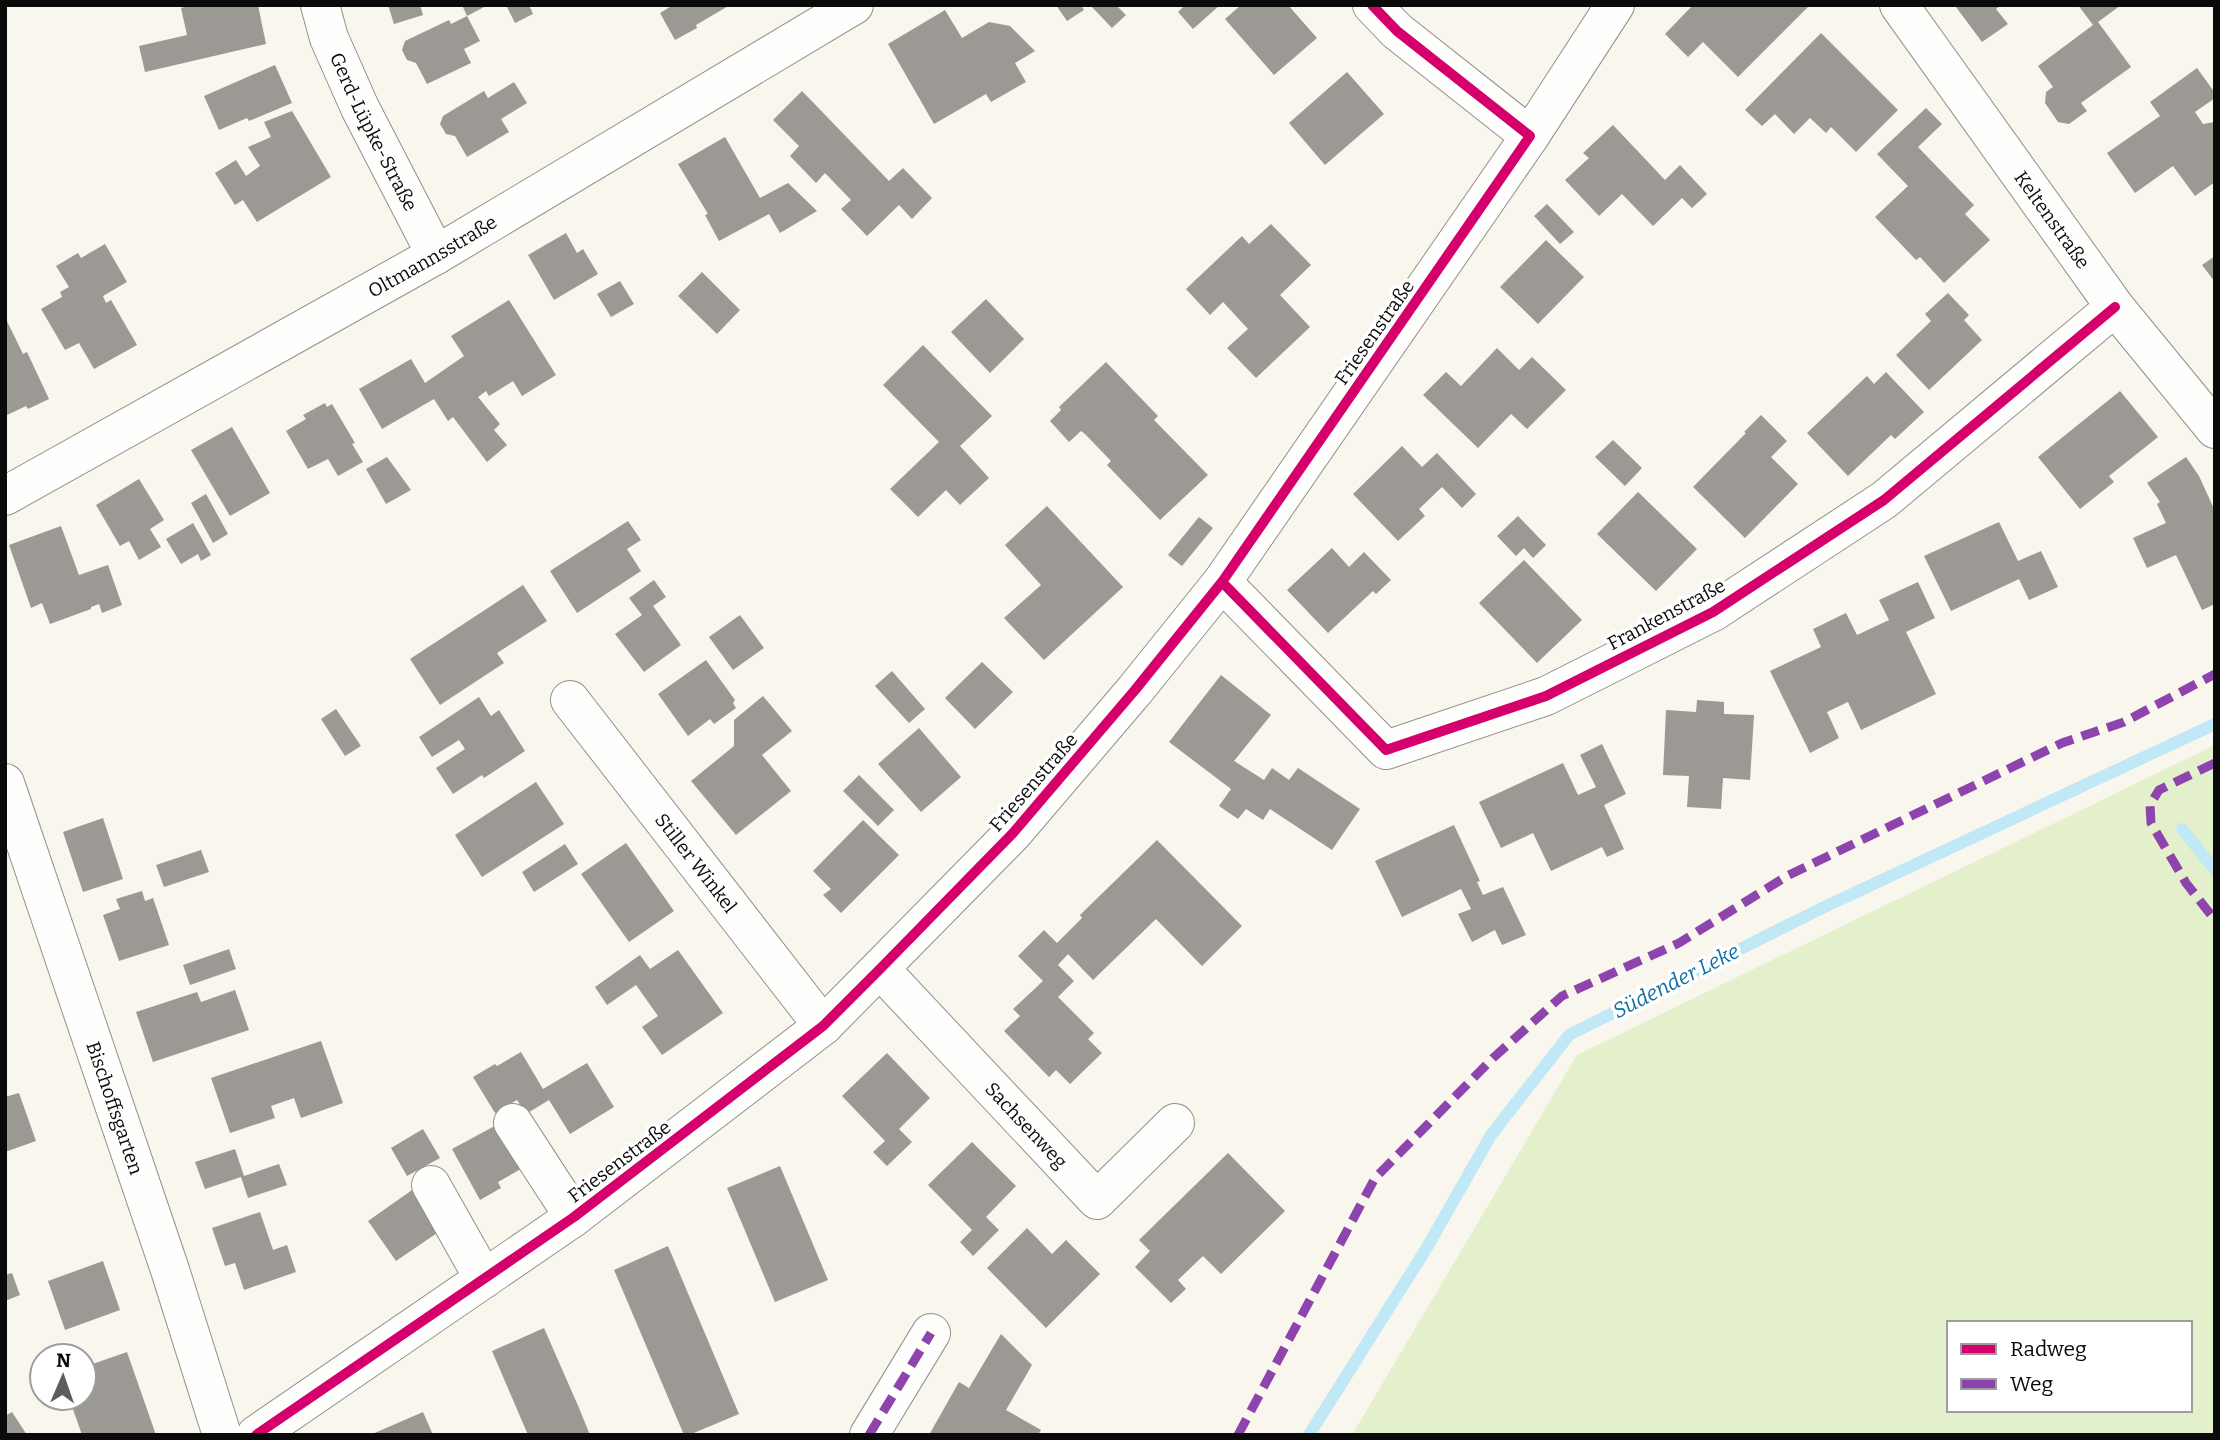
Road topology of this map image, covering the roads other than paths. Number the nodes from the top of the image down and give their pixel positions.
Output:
1 (320, 5) edge
2 (854, 5) edge
3 (1372, 5) edge
4 (1615, 5) edge
5 (1899, 5) edge
6 (1530, 136) junction
7 (436, 256) junction
8 (2115, 307) junction
9 (2215, 429) edge
10 (5, 496) edge
11 (1222, 582) junction
12 (570, 700) dead end
13 (5, 783) edge
14 (880, 969) junction
15 (823, 1026) junction
16 (513, 1122) dead end
17 (1175, 1124) dead end
18 (432, 1185) dead end
19 (574, 1217) junction
20 (484, 1279) junction
21 (931, 1333) dead end
22 (222, 1435) edge
23 (256, 1435) edge
24 (869, 1435) edge

1 - 7 street, Gerd-Lüpke-Straße
2 - 7 street, Oltmannsstraße
3 - 6 street
4 - 6 street, Friesenstraße
5 - 8 street, Keltenstraße
6 - 11 street, Friesenstraße
7 - 10 street, Oltmannsstraße
8 - 9 street, Keltenstraße
8 - 11 street, Frankenstraße
11 - 14 street, Friesenstraße
12 - 15 street, Stiller Winkel
13 - 22 street, Bischoffsgarten
14 - 15 street, Friesenstraße
14 - 17 street, Sachsenweg
15 - 19 street, Friesenstraße
16 - 19 street
18 - 20 street
19 - 20 street, Friesenstraße
20 - 23 street, Friesenstraße
21 - 24 street

